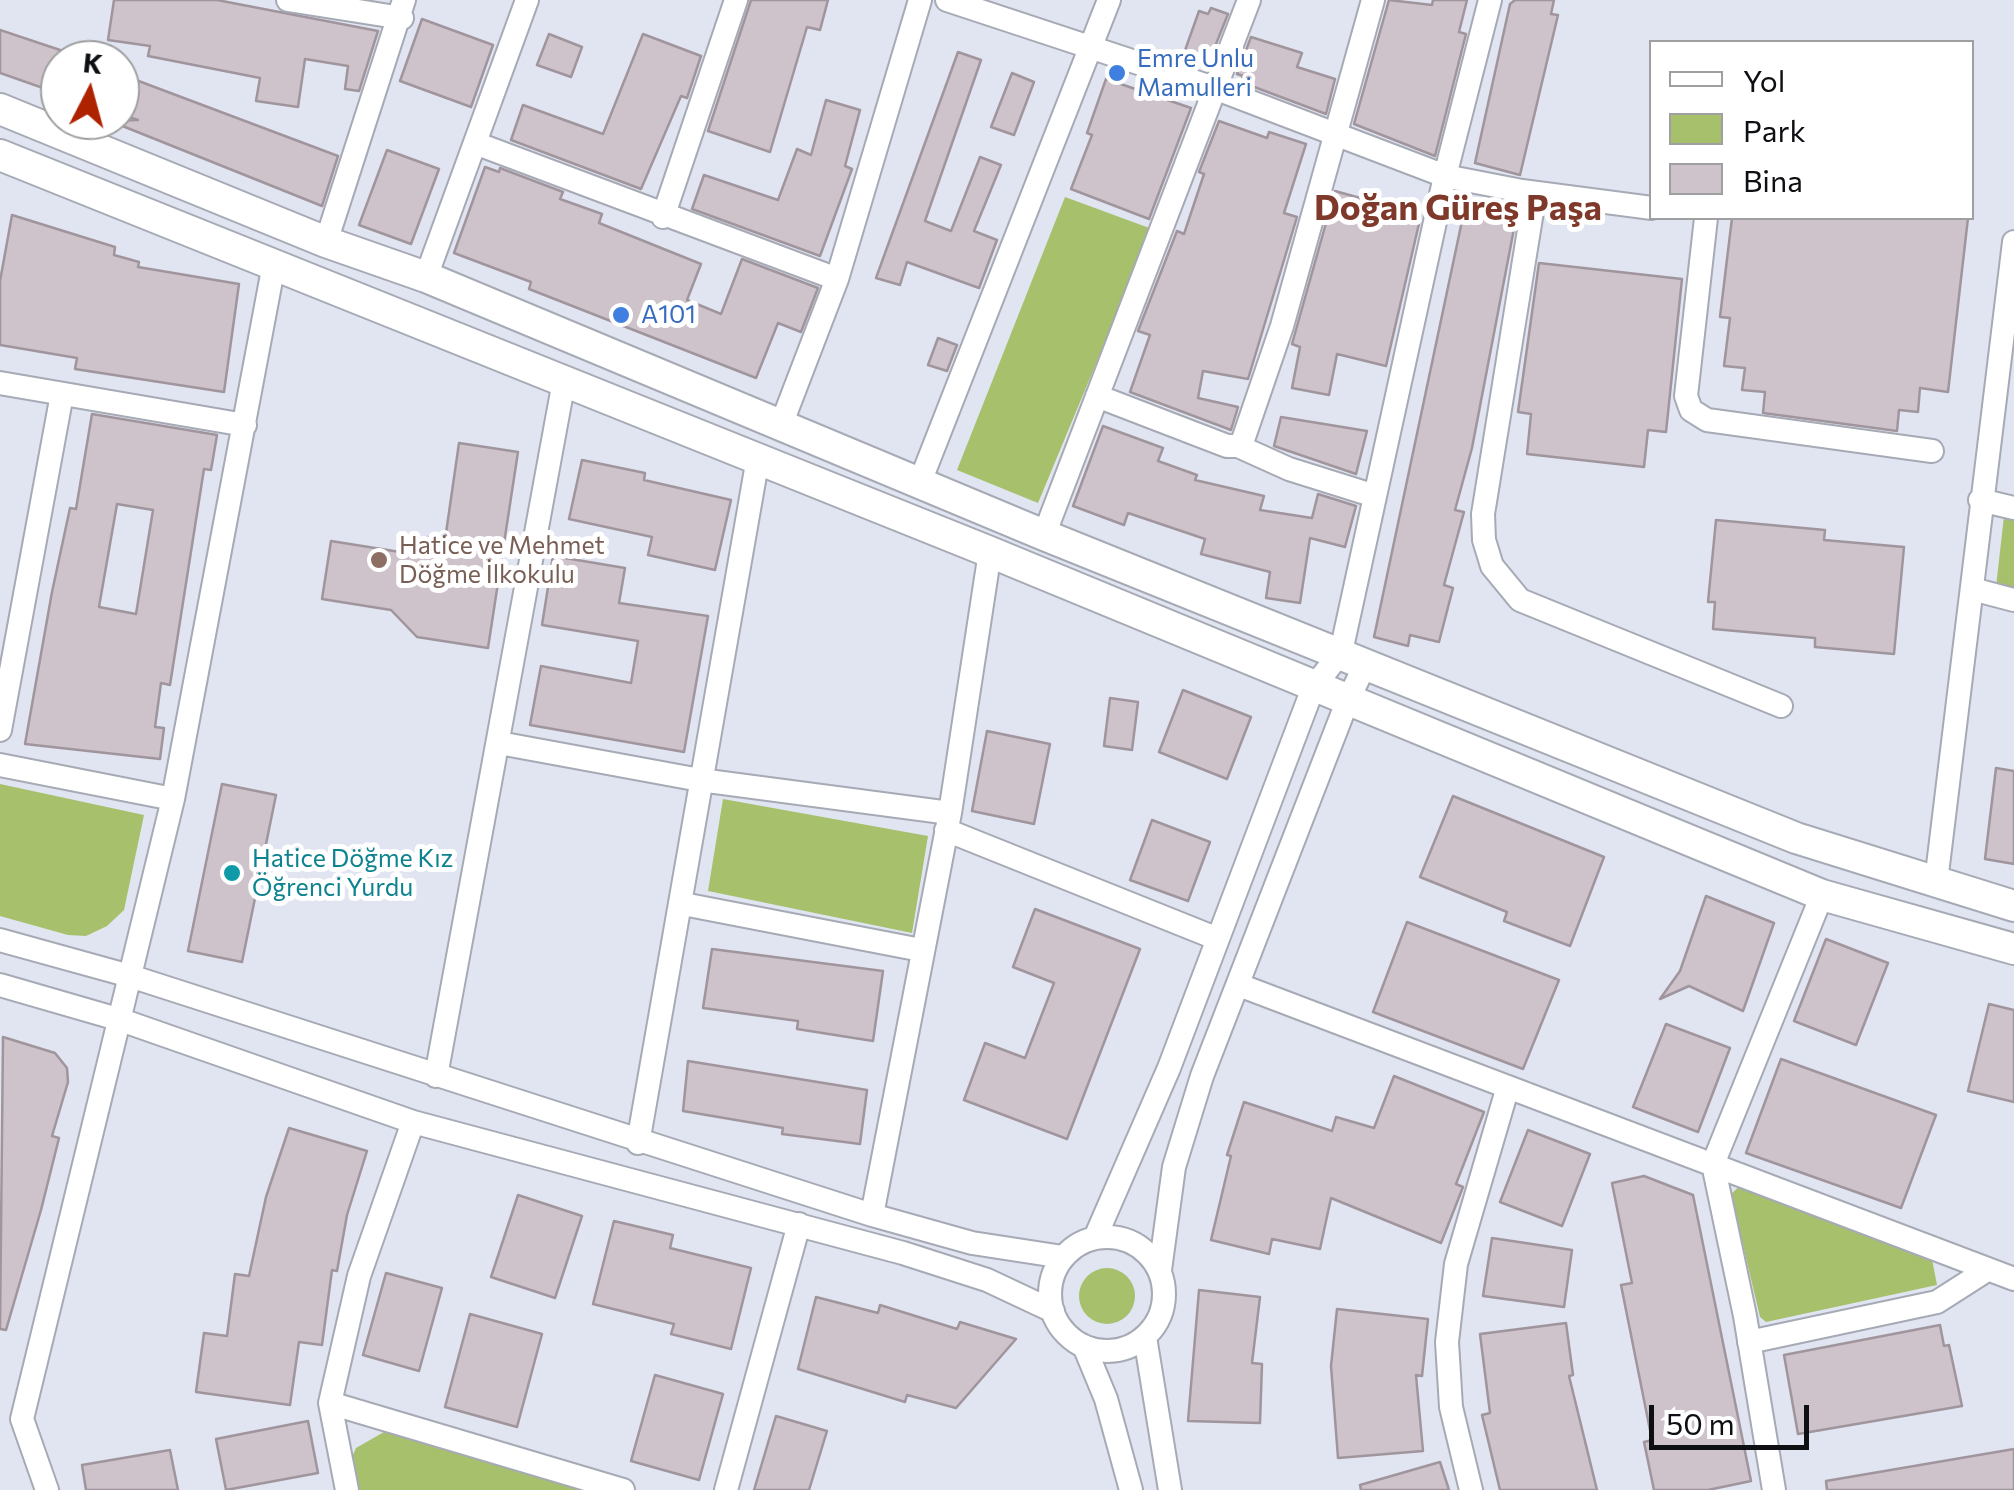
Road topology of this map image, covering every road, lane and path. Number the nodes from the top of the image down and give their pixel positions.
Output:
1 (288, 0) edge
2 (527, 0) edge
3 (736, 0) edge
4 (920, 0) edge
5 (947, 0) edge
6 (1109, 0) edge
7 (1249, 0) edge
8 (1374, 0) edge
9 (1490, 0) edge
10 (403, 9) edge
11 (1092, 46) junction
12 (1216, 90) junction
13 (0, 109) edge
14 (1337, 135) junction
15 (475, 143) junction
16 (0, 155) edge
17 (1445, 176) junction
18 (1534, 193) junction
19 (1649, 208) edge
20 (663, 216) junction
21 (1706, 220) edge
22 (326, 242) junction
23 (2014, 242) edge
24 (274, 264) junction
25 (426, 277) junction
26 (838, 279) junction
27 (564, 380) junction
28 (0, 383) edge
29 (62, 394) junction
30 (1096, 396) junction
31 (245, 425) junction
32 (781, 426) junction
33 (1238, 446) junction
34 (1932, 451) dead end
35 (758, 458) junction
36 (920, 482) junction
37 (1375, 496) junction
38 (1980, 500) junction
39 (2014, 508) edge
40 (1044, 535) junction
41 (990, 552) junction
42 (1972, 589) junction
43 (2014, 600) edge
44 (1354, 658) junction
45 (1312, 688) junction
46 (1347, 702) junction
47 (1781, 706) dead end
48 (0, 730) edge
49 (499, 743) junction
50 (0, 765) edge
51 (700, 780) junction
52 (173, 799) junction
53 (948, 821) junction
54 (1936, 882) junction
55 (1822, 895) junction
56 (683, 904) junction
57 (2014, 906) edge
58 (1218, 939) junction
59 (0, 940) edge
60 (921, 950) junction
61 (2014, 950) edge
62 (130, 976) junction
63 (0, 985) edge
64 (1239, 985) junction
65 (121, 1020) junction
66 (436, 1076) junction
67 (1506, 1090) junction
68 (413, 1122) junction
69 (638, 1143) junction
70 (1713, 1164) junction
71 (872, 1215) junction
72 (799, 1224) junction
73 (1096, 1238) junction
74 (1064, 1258) junction
75 (1160, 1270) junction
76 (1987, 1270) junction
77 (2014, 1279) edge
78 (1053, 1311) junction
79 (1144, 1337) junction
80 (1750, 1342) junction
81 (1084, 1346) junction
82 (330, 1403) junction
83 (11, 1421) edge
84 (47, 1490) edge
85 (347, 1490) edge
86 (623, 1490) edge
87 (726, 1490) edge
88 (1131, 1490) edge
89 (1170, 1490) edge
90 (1472, 1490) edge
91 (1774, 1490) edge

1 - 10 street
2 - 15 street
3 - 20 street
4 - 26 street
5 - 11 street
6 - 11 street
7 - 12 street
8 - 14 street
9 - 17 street
10 - 22 street
11 - 12 street
11 - 36 street
12 - 14 street
12 - 30 street
13 - 22 main road
14 - 17 street
14 - 33 street
15 - 20 street
15 - 25 street
16 - 24 main road
17 - 18 street
17 - 37 street
18 - 19 street
18 - 47 street
20 - 26 street
21 - 34 street
22 - 25 main road
23 - 38 street
24 - 27 main road
24 - 31 street
25 - 32 main road
26 - 32 street
27 - 35 main road
27 - 49 street
28 - 29 street
29 - 31 street
29 - 48 street
30 - 33 street
30 - 40 street
31 - 52 street
32 - 36 main road
33 - 37 street
35 - 41 main road
35 - 51 street
36 - 40 main road
37 - 44 street
38 - 39 street
38 - 42 street
40 - 44 main road
41 - 45 main road
41 - 53 street
42 - 43 street
42 - 54 street
44 - 45 street
44 - 46 street
44 - 54 main road
45 - 46 main road
45 - 58 street
46 - 55 main road
46 - 64 street
49 - 51 street
49 - 66 street
50 - 52 street
51 - 53 street
51 - 56 street
52 - 62 street
53 - 58 street
53 - 60 street
54 - 57 main road
55 - 61 main road
55 - 70 street
56 - 60 street
56 - 69 street
58 - 73 street
59 - 62 street
60 - 71 street
62 - 65 street
62 - 66 street
63 - 65 street
64 - 67 street
64 - 75 street
65 - 68 street
65 - 83 street
66 - 69 street
67 - 70 street
67 - 90 street
68 - 72 street
68 - 82 street
69 - 71 street
70 - 76 street
70 - 80 street
71 - 74 street
72 - 78 street
72 - 87 street
73 - 74 street
73 - 75 street
74 - 78 street
75 - 79 street
76 - 77 street
76 - 80 street
78 - 81 street
79 - 81 street
79 - 89 street
80 - 91 street
81 - 88 street
82 - 85 street
82 - 86 street
83 - 84 street

